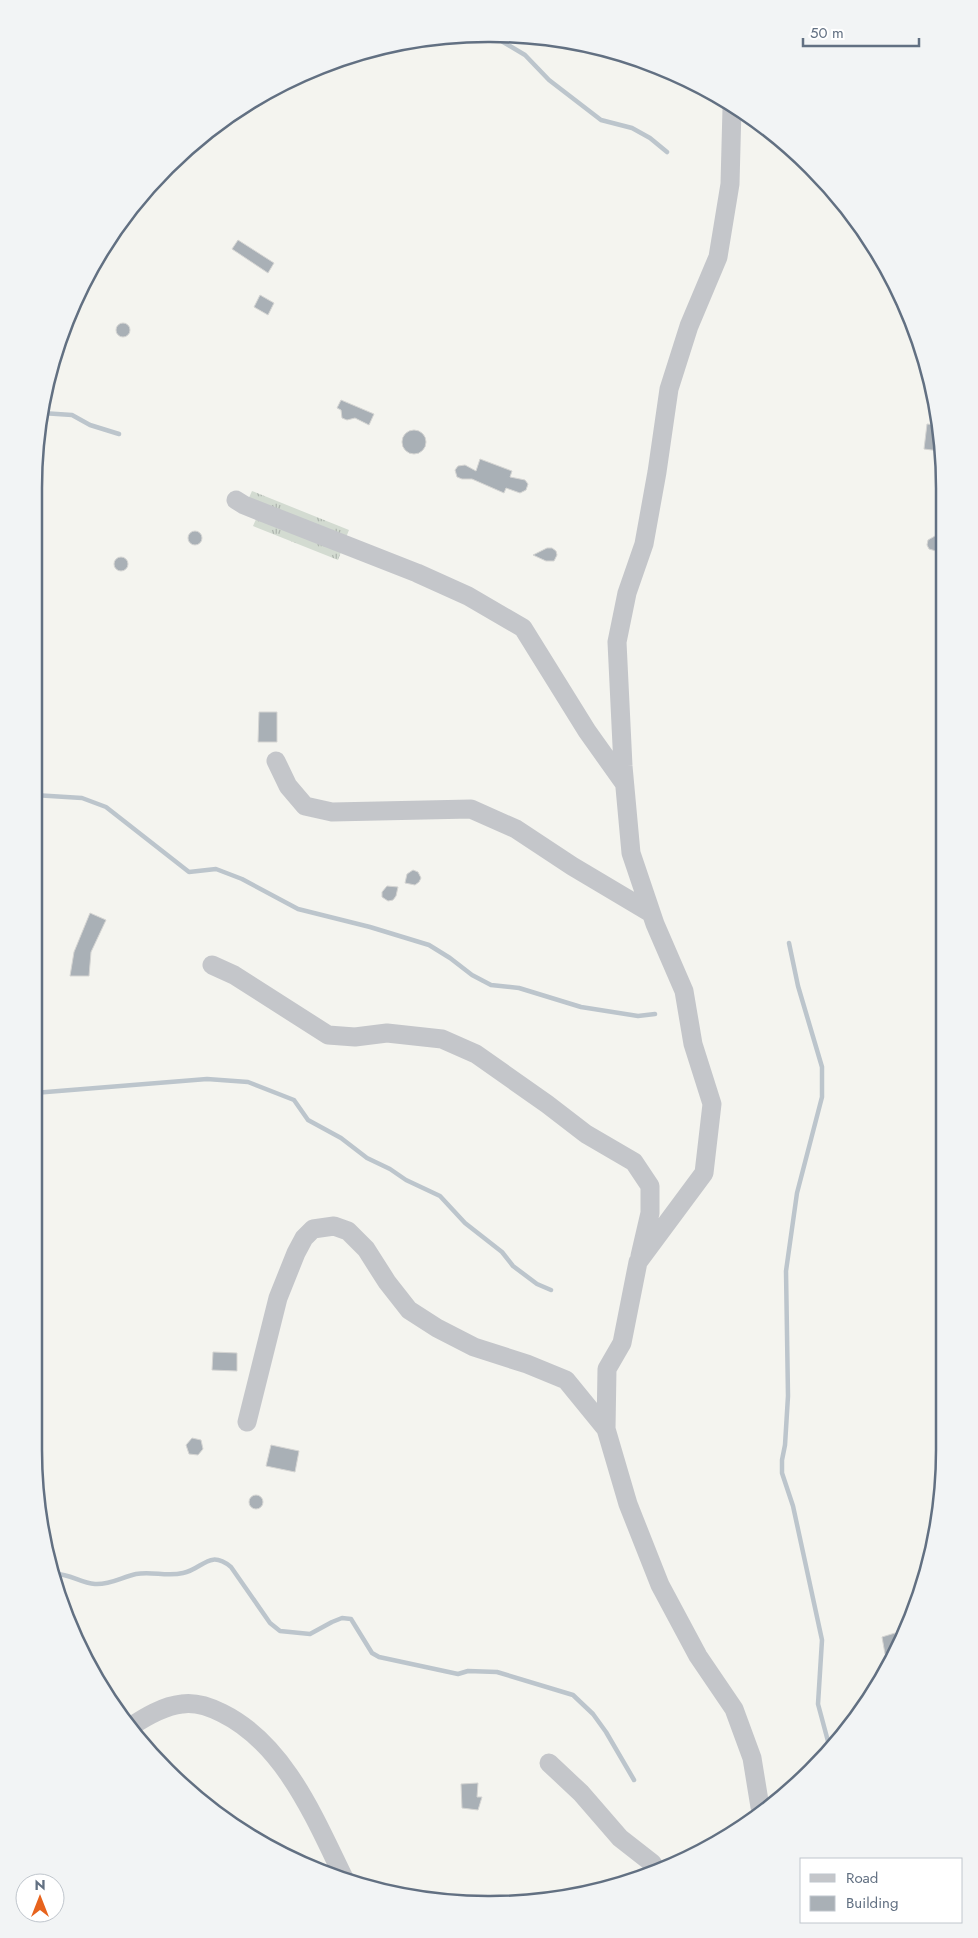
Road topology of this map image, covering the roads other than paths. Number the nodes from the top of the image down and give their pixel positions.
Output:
1 (732, 115) edge
2 (236, 500) dead end
3 (276, 761) dead end
4 (624, 784) junction
5 (651, 913) junction
6 (212, 965) dead end
7 (638, 1262) junction
8 (247, 1422) dead end
9 (606, 1429) junction
10 (137, 1723) edge
11 (549, 1763) dead end
12 (760, 1804) edge
13 (653, 1865) edge
14 (340, 1870) edge

1 - 4 street
2 - 4 street
3 - 5 street
4 - 5 street
5 - 7 street
6 - 7 street
7 - 9 street
8 - 9 street
9 - 12 street
10 - 14 street
11 - 13 street

